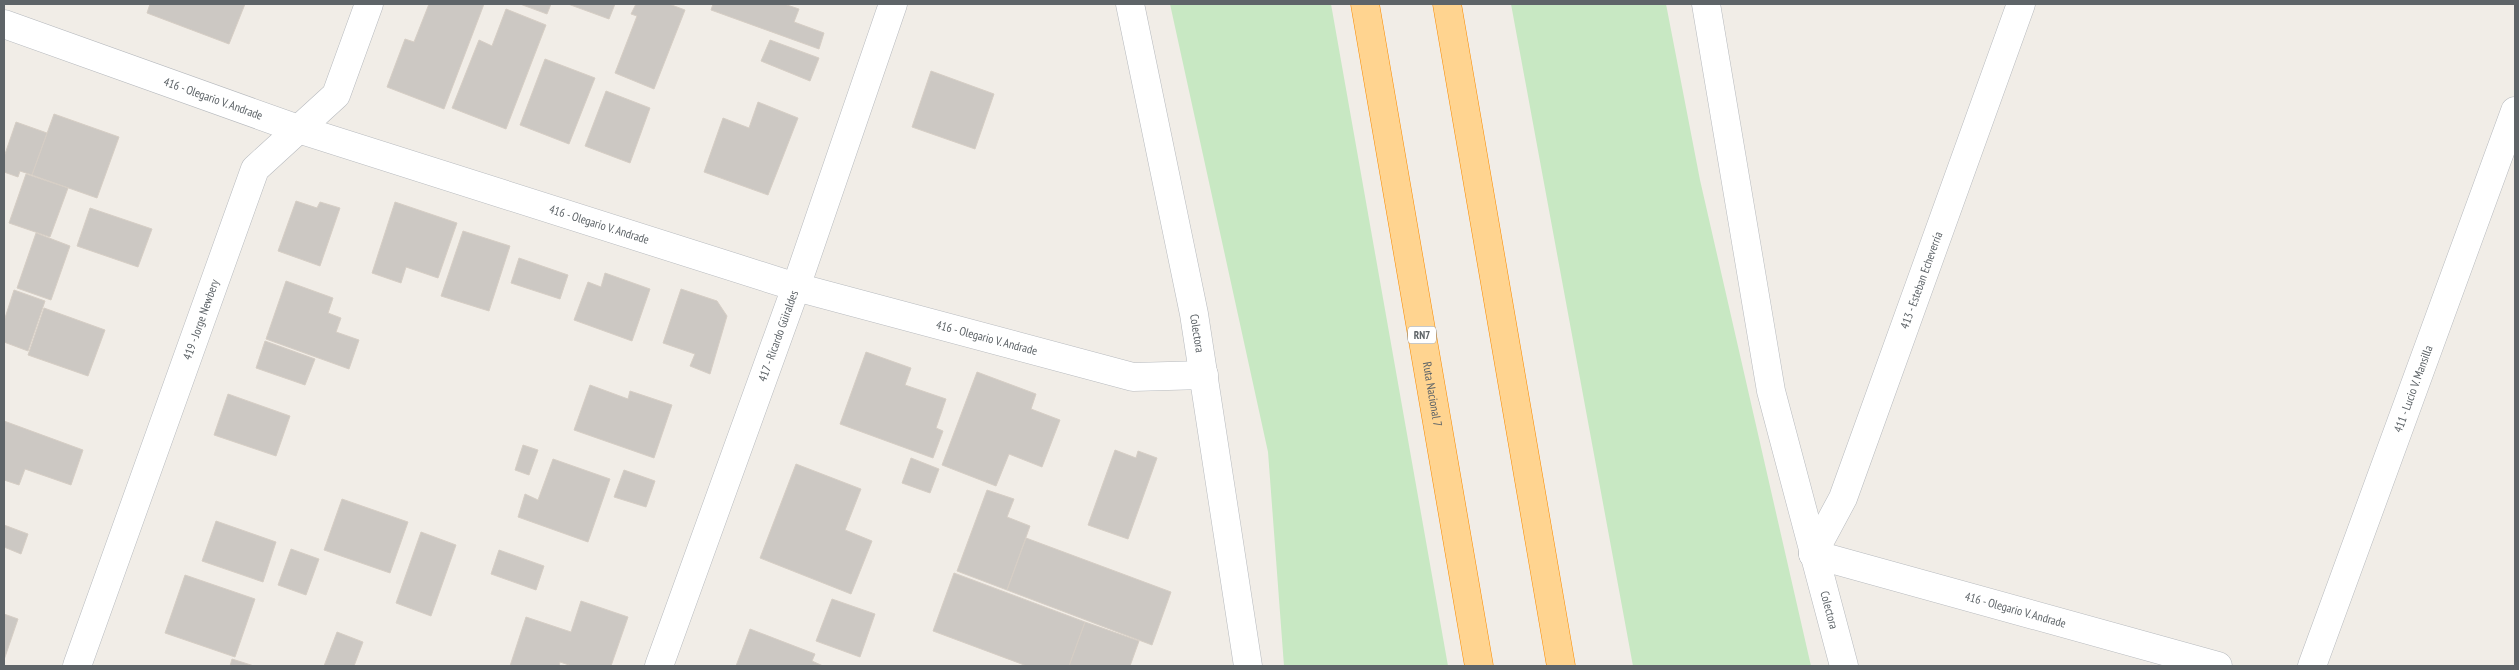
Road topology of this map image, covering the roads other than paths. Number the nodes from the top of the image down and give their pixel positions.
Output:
1 (369, 4) edge
2 (893, 4) edge
3 (1130, 4) edge
4 (1365, 4) edge
5 (1447, 4) edge
6 (1706, 4) edge
7 (2021, 4) edge
8 (4, 24) edge
9 (2515, 111) edge
10 (298, 128) junction
11 (796, 287) junction
12 (1204, 375) junction
13 (1813, 554) junction
14 (1246, 664) edge
15 (77, 666) edge
16 (659, 666) edge
17 (1479, 666) edge
18 (1561, 666) edge
19 (1844, 666) edge
20 (2218, 666) edge
21 (2312, 666) edge

1 - 10 street, 419 - Jorge Newbery
2 - 11 street, 417 - Ricardo Güiraldes
3 - 12 street, Colectora
4 - 17 highway, Ruta Nacional 7 / RN7
5 - 18 highway
6 - 13 street, Colectora
7 - 13 street, 413 - Esteban Echeverría
8 - 10 street, 416 - Olegario V. Andrade
9 - 21 street, 411 - Lucio V. Mansilla
10 - 11 street, 416 - Olegario V. Andrade
10 - 15 street, 419 - Jorge Newbery
11 - 12 street, 416 - Olegario V. Andrade
11 - 16 street, 417 - Ricardo Güiraldes
12 - 14 street, Colectora
13 - 19 street, Colectora
13 - 20 street, 416 - Olegario V. Andrade

